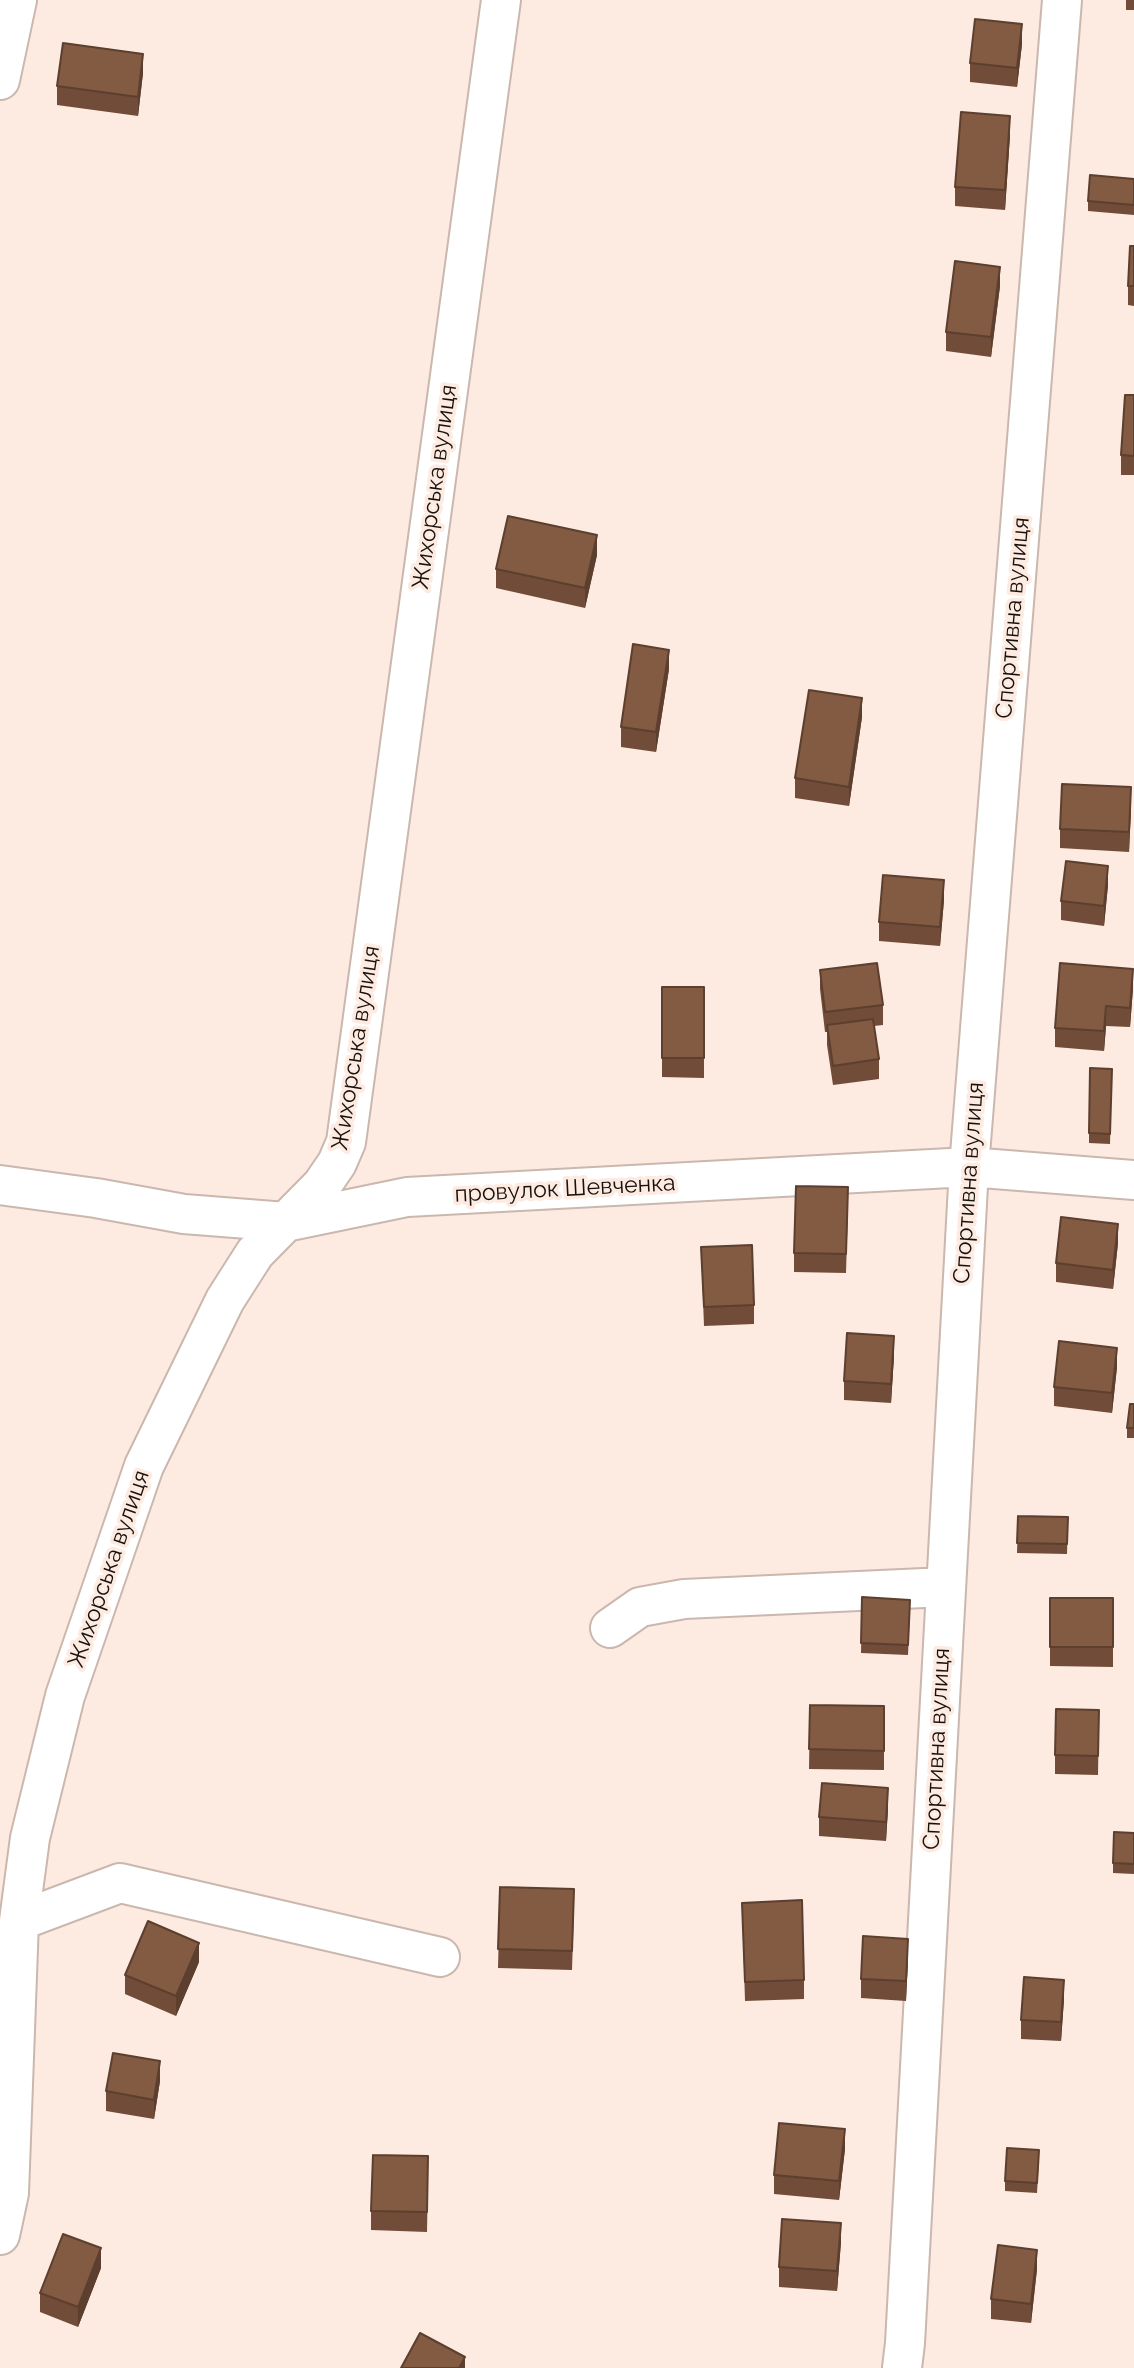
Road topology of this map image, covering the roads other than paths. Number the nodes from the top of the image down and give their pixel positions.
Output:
1 (17, 0) edge
2 (501, 0) edge
3 (1062, 0) edge
4 (0, 80) edge
5 (968, 1167) junction
6 (1134, 1181) edge
7 (0, 1185) edge
8 (285, 1223) junction
9 (946, 1587) junction
10 (610, 1628) dead end
11 (19, 1921) junction
12 (440, 1957) dead end
13 (0, 2235) edge
14 (902, 2368) edge

1 - 4 street
2 - 8 street, Жихорська вулиця
3 - 5 street, Спортивна вулиця
5 - 6 street, провулок Шевченка
5 - 8 street, провулок Шевченка
5 - 9 street, Спортивна вулиця
7 - 8 street, провулок Шевченка
8 - 11 street, Жихорська вулиця
9 - 10 street
9 - 14 street, Спортивна вулиця
11 - 12 street
11 - 13 street, Жихорська вулиця

